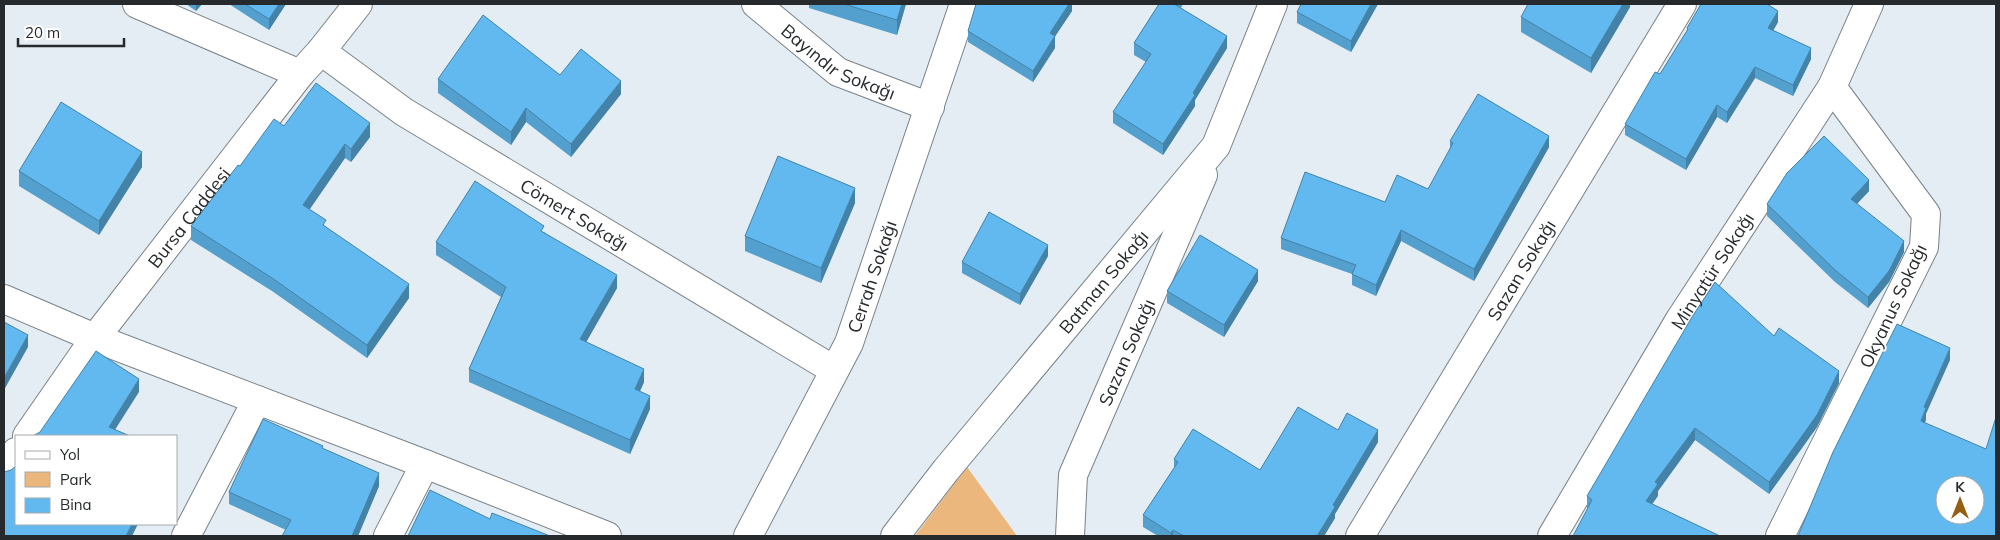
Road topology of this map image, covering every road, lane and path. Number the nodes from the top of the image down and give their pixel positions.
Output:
1 (137, 4) edge
2 (358, 4) edge
3 (756, 4) edge
4 (964, 4) edge
5 (1274, 4) edge
6 (1682, 4) edge
7 (1869, 4) edge
8 (321, 51) junction
9 (300, 74) junction
10 (1832, 86) junction
11 (930, 106) junction
12 (1216, 146) junction
13 (4, 299) edge
14 (95, 338) junction
15 (834, 370) junction
16 (257, 400) junction
17 (28, 435) edge
18 (15, 454) edge
19 (425, 464) junction
20 (4, 470) edge
21 (186, 536) edge
22 (388, 536) edge
23 (607, 536) edge
24 (748, 536) edge
25 (895, 536) edge
26 (1070, 536) edge
27 (1360, 536) edge
28 (1552, 536) edge
29 (1780, 536) edge

1 - 9 street
2 - 8 street, Bursa Caddesi
3 - 11 street, Bayındır Sokağı
4 - 11 street, Cerrah Sokağı
5 - 12 street, Batman Sokağı
6 - 27 street, Sazan Sokağı
7 - 10 street, Minyatür Sokağı
8 - 9 street, Bursa Caddesi
8 - 15 street, Cömert Sokağı
9 - 14 street, Bursa Caddesi
10 - 28 street, Minyatür Sokağı
10 - 29 street, Okyanus Sokağı
11 - 15 street, Cerrah Sokağı
12 - 25 street, Batman Sokağı
12 - 26 street, Sazan Sokağı
13 - 14 street
14 - 16 street
14 - 17 street, Bursa Caddesi
15 - 24 street, Cerrah Sokağı
16 - 19 street
16 - 21 street
18 - 20 street
19 - 22 street
19 - 23 street

